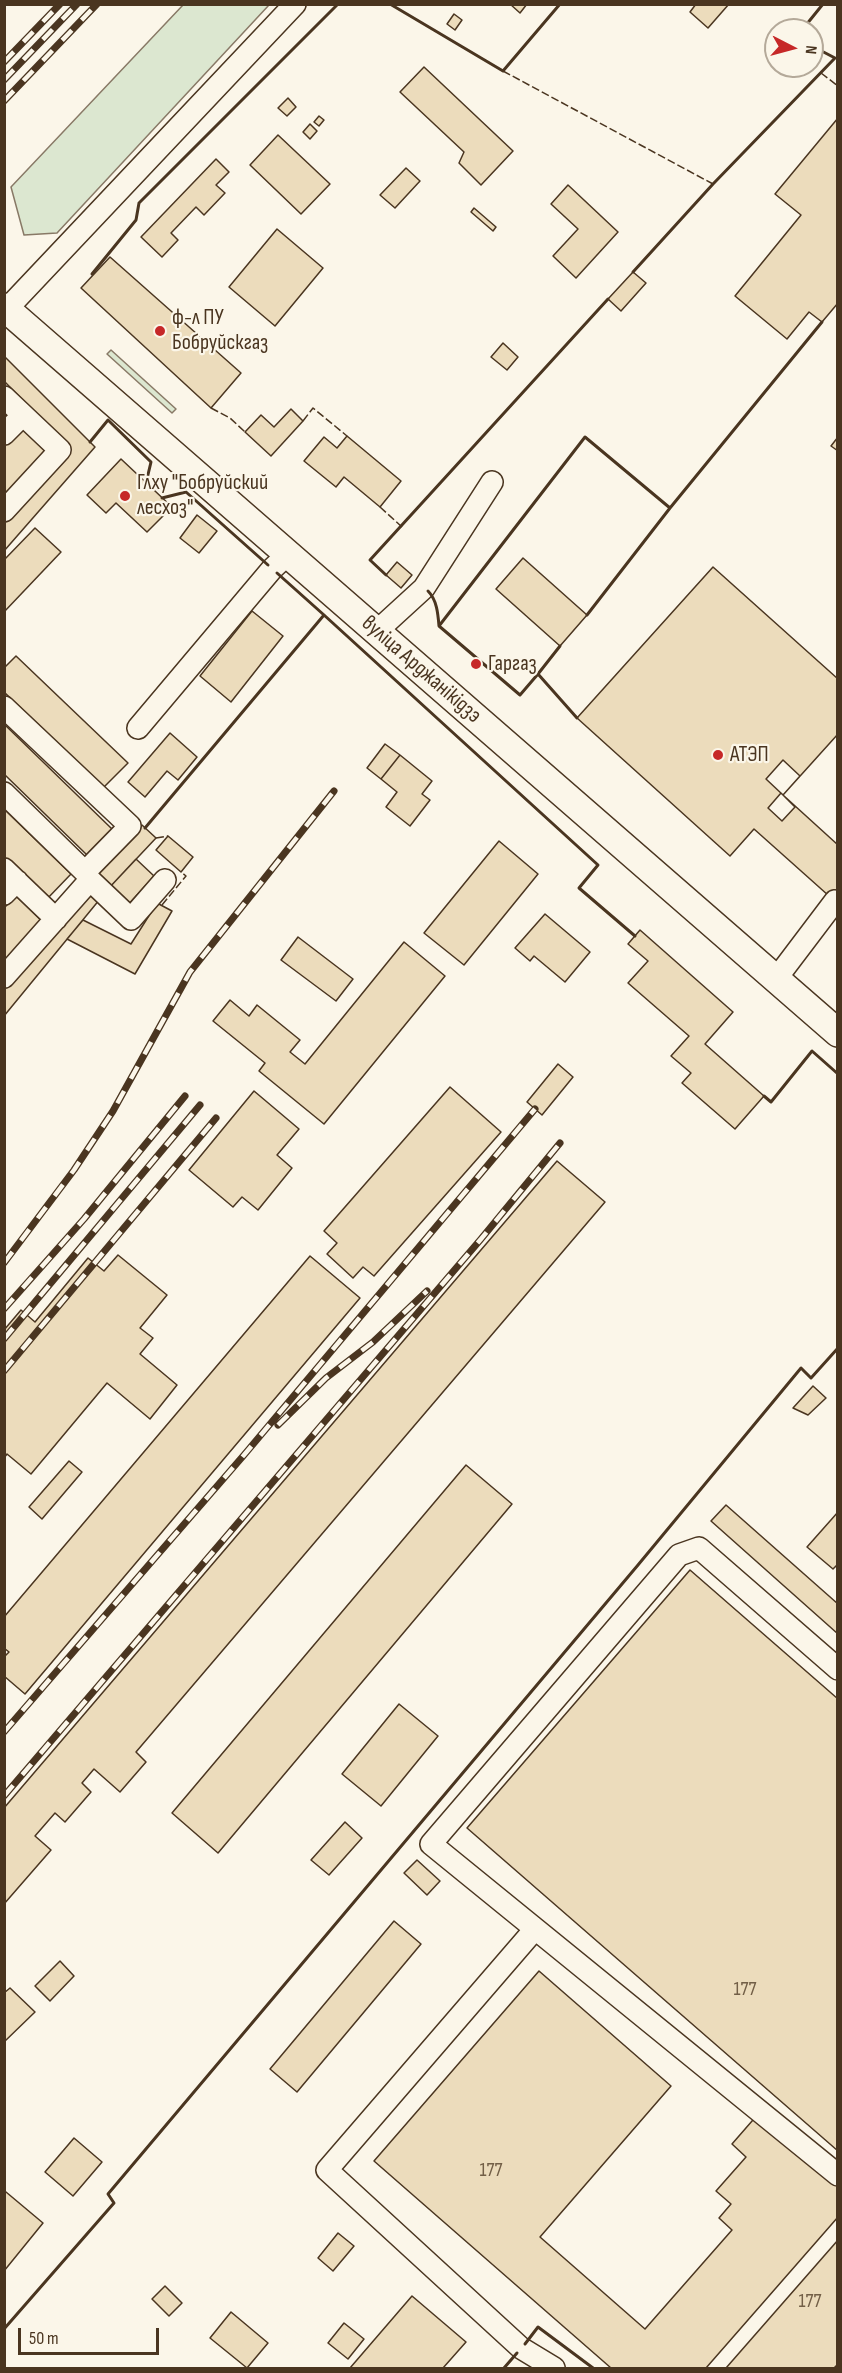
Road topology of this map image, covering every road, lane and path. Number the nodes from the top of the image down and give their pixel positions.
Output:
1 (295, 4) edge
2 (6, 309) edge
3 (4, 397) edge
4 (23, 415) junction
5 (4, 434) edge
6 (492, 482) dead end
7 (4, 511) edge
8 (288, 554) junction
9 (376, 631) junction
10 (4, 707) edge
11 (138, 728) dead end
12 (4, 793) edge
13 (87, 876) junction
14 (165, 880) dead end
15 (9, 882) edge
16 (835, 902) dead end
17 (56, 919) junction
18 (4, 977) edge
19 (776, 979) junction
20 (837, 1033) edge
21 (837, 1669) edge
22 (535, 1929) junction
23 (837, 2175) edge
24 (554, 2368) edge

1 - 2 lane
2 - 8 main road, вуліца Арджанікідзэ
3 - 4 lane
4 - 5 lane
4 - 7 lane
6 - 9 lane
8 - 9 main road, вуліца Арджанікідзэ
8 - 11 lane
9 - 19 main road, вуліца Арджанікідзэ
10 - 13 lane
12 - 13 lane
13 - 14 lane
13 - 17 lane
15 - 17 lane
16 - 19 lane
17 - 18 lane
19 - 20 main road, вуліца Арджанікідзэ
21 - 22 lane
22 - 23 lane
22 - 24 lane

